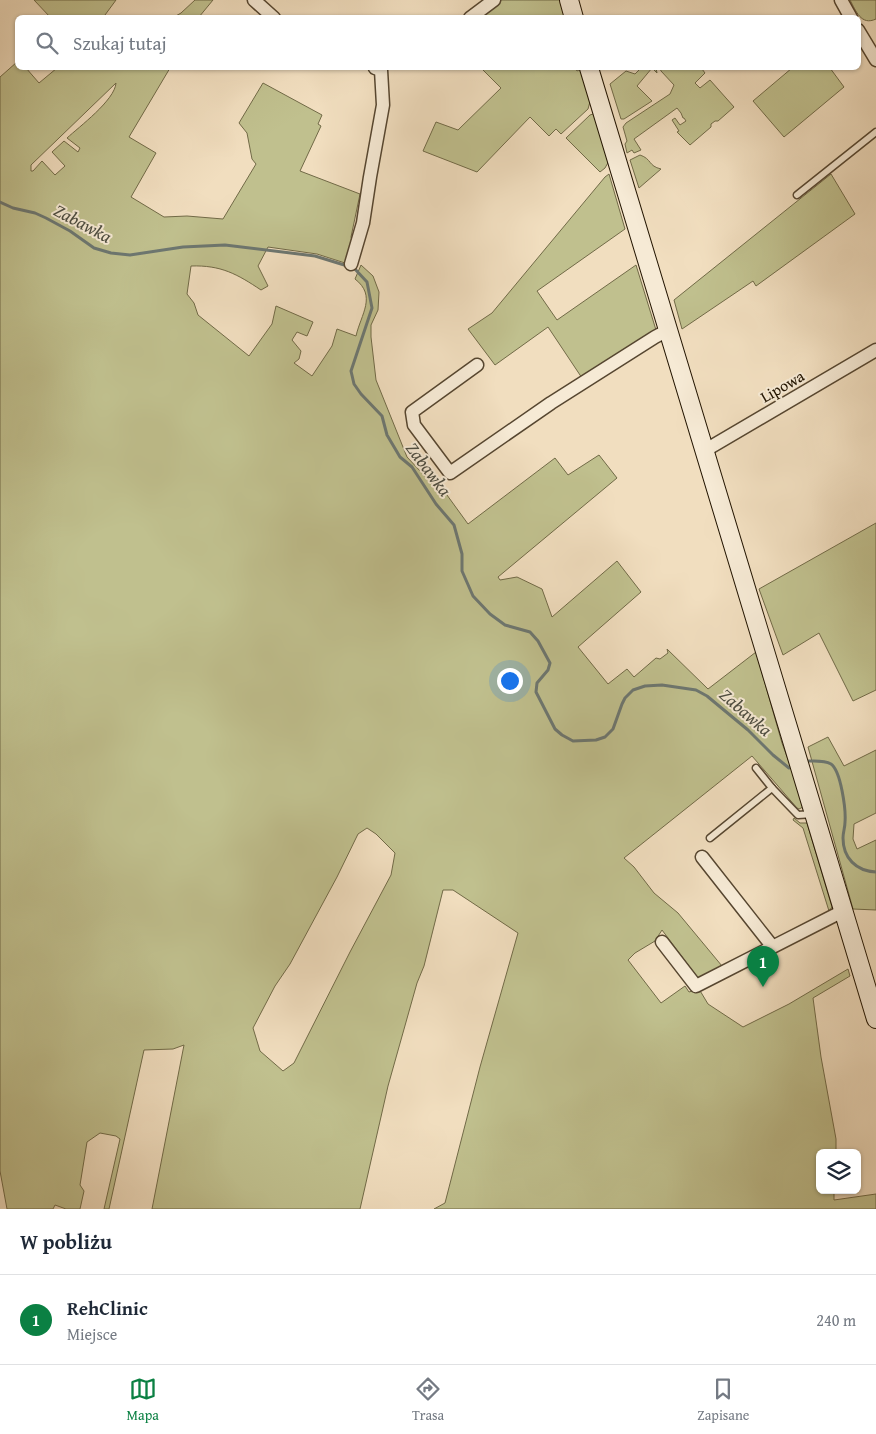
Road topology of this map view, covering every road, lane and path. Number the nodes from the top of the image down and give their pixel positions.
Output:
1 (254, 0) edge
2 (494, 0) edge
3 (569, 0) edge
4 (841, 0) edge
5 (271, 15) edge
6 (474, 15) edge
7 (573, 15) edge
8 (849, 15) edge
9 (861, 35) edge
10 (876, 60) edge
11 (381, 70) edge
12 (590, 70) edge
13 (876, 132) edge
14 (796, 195) dead end
15 (350, 267) dead end
16 (668, 330) junction
17 (876, 350) edge
18 (477, 365) dead end
19 (704, 450) junction
20 (756, 768) dead end
21 (772, 788) junction
22 (814, 814) junction
23 (710, 838) dead end
24 (702, 857) dead end
25 (843, 911) junction
26 (662, 942) dead end
27 (772, 946) junction
28 (876, 1019) edge

1 - 5 street
2 - 6 street
3 - 7 main road
4 - 8 street
9 - 10 street
11 - 15 street
12 - 16 main road
13 - 14 lane
16 - 18 street
16 - 19 main road
17 - 19 street, Lipowa
19 - 22 main road
20 - 21 lane
21 - 22 lane
21 - 23 lane
22 - 25 main road
24 - 27 street
25 - 27 street
25 - 28 main road
26 - 27 street

